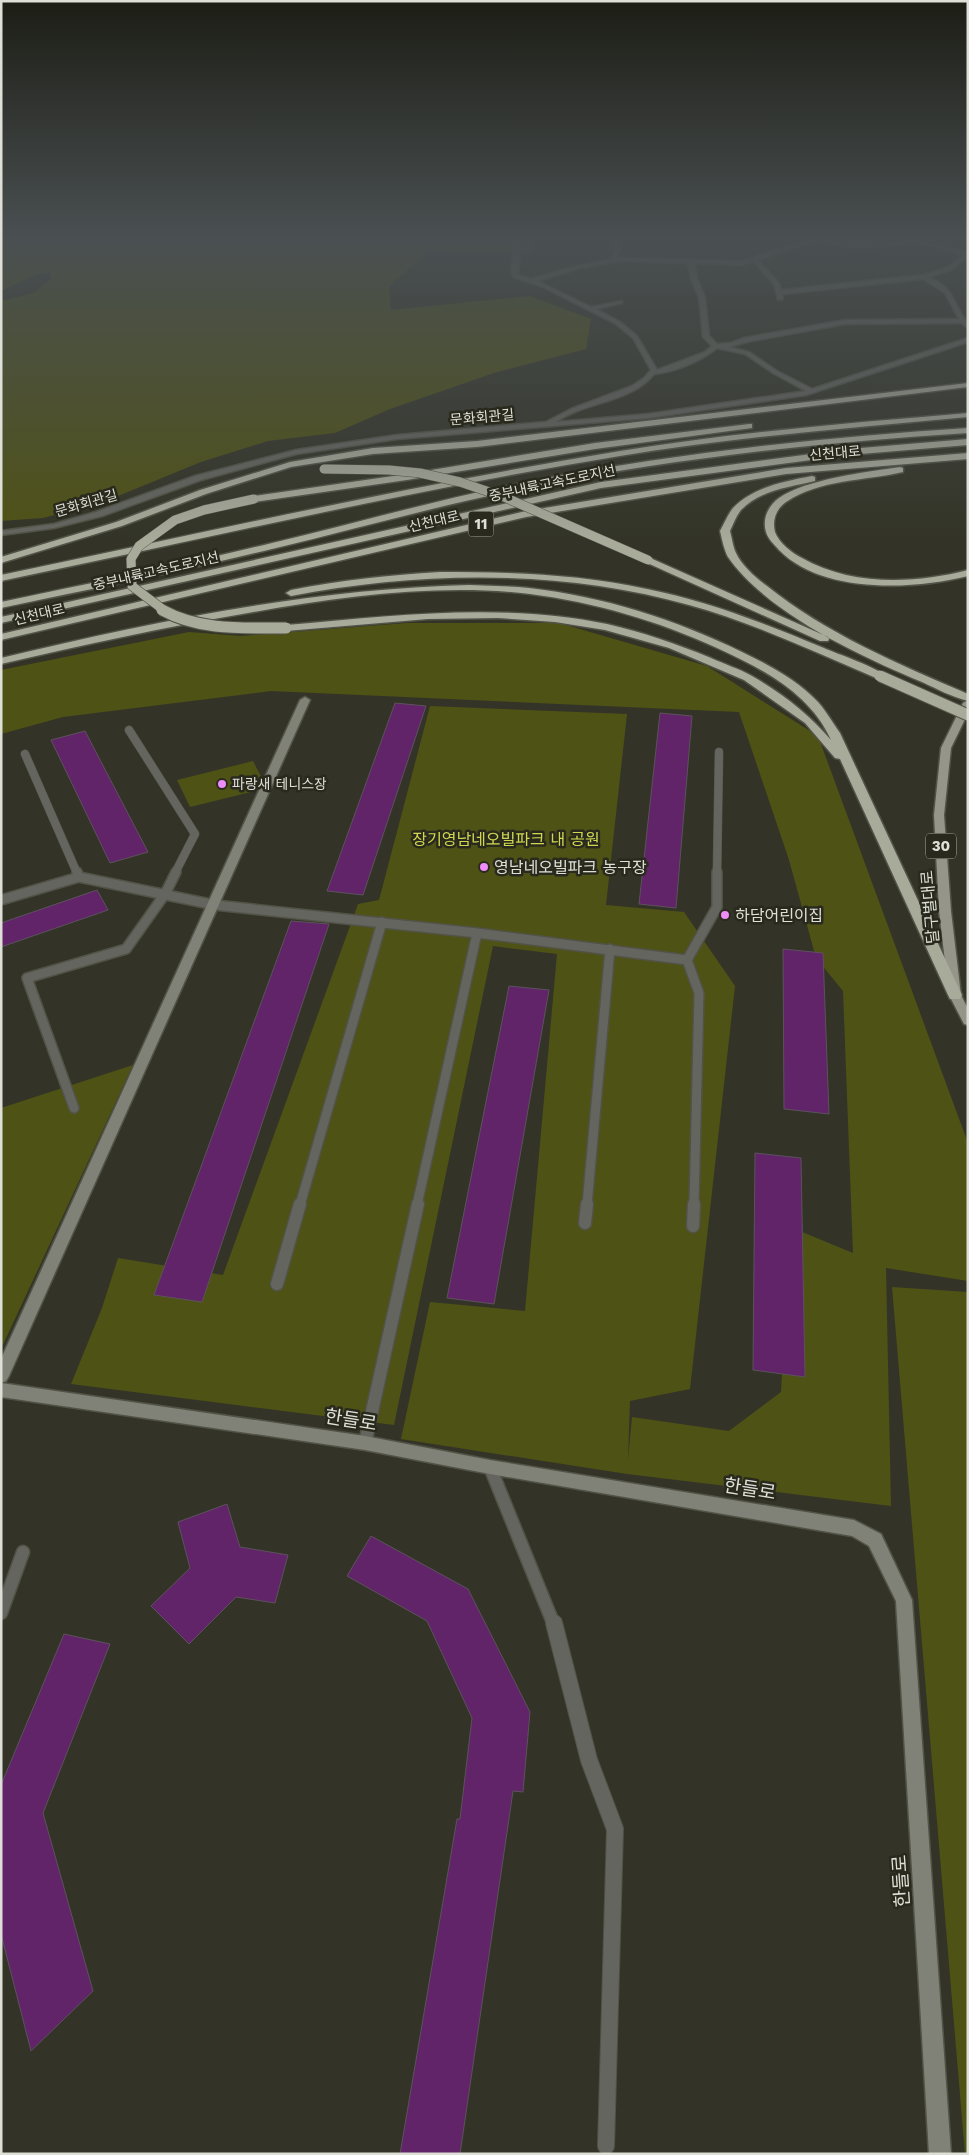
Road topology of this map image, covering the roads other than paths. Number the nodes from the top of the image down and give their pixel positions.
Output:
1 (637, 340) edge
2 (709, 340) edge
3 (750, 340) edge
4 (968, 340) edge
5 (716, 346) junction
6 (653, 372) junction
7 (968, 385) edge
8 (811, 391) junction
9 (968, 415) edge
10 (951, 416) junction
11 (548, 424) junction
12 (968, 430) edge
13 (968, 442) edge
14 (968, 456) edge
15 (968, 464) edge
16 (894, 471) junction
17 (203, 492) junction
18 (1, 533) edge
19 (1, 560) edge
20 (968, 573) edge
21 (1, 578) edge
22 (1, 605) edge
23 (1, 620) edge
24 (1, 638) edge
25 (102, 638) junction
26 (1, 661) edge
27 (891, 665) junction
28 (968, 698) edge
29 (305, 700) dead end
30 (968, 703) edge
31 (968, 715) edge
32 (129, 730) dead end
33 (719, 752) dead end
34 (25, 754) dead end
35 (850, 769) junction
36 (79, 877) junction
37 (165, 894) junction
38 (1, 900) edge
39 (215, 905) junction
40 (382, 922) junction
41 (477, 933) junction
42 (610, 950) junction
43 (687, 960) junction
44 (955, 995) junction
45 (968, 1021) edge
46 (74, 1108) dead end
47 (584, 1222) dead end
48 (693, 1226) dead end
49 (277, 1284) dead end
50 (1, 1376) edge
51 (1, 1390) edge
52 (365, 1443) junction
53 (490, 1467) junction
54 (22, 1552) dead end
55 (1, 1613) edge
56 (606, 2146) dead end
57 (940, 2154) edge

1 - 6 street
2 - 5 street
3 - 5 street
4 - 8 street, 문화회관길
5 - 6 street
5 - 8 street
6 - 11 street
7 - 17 highway
8 - 11 street, 문화회관길
9 - 10 highway, 신천대로
10 - 21 highway, 신천대로
10 - 35 highway, bridge
11 - 18 street, 문화회관길
12 - 22 highway, 중부내륙고속도로지선
13 - 23 highway, 중부내륙고속도로지선
14 - 24 highway, 신천대로 / 11
15 - 16 highway
16 - 20 highway
16 - 27 highway
17 - 19 highway
17 - 27 highway, bridge
25 - 26 highway
25 - 31 highway, bridge
25 - 35 highway
27 - 28 highway
29 - 39 street
30 - 44 main road, 달구벌대로 / 30
32 - 37 lane
33 - 43 lane
34 - 36 lane
35 - 44 highway
36 - 37 lane
36 - 38 lane
37 - 39 lane
37 - 46 lane
39 - 40 lane
39 - 50 street
40 - 41 lane
40 - 49 lane
41 - 42 lane
41 - 52 lane
42 - 43 lane
42 - 47 lane
43 - 48 lane
44 - 45 main road, 달구벌대로 / 30
51 - 52 street, 한들로
52 - 53 street, 한들로
53 - 56 lane
53 - 57 street, 한들로
54 - 55 lane

